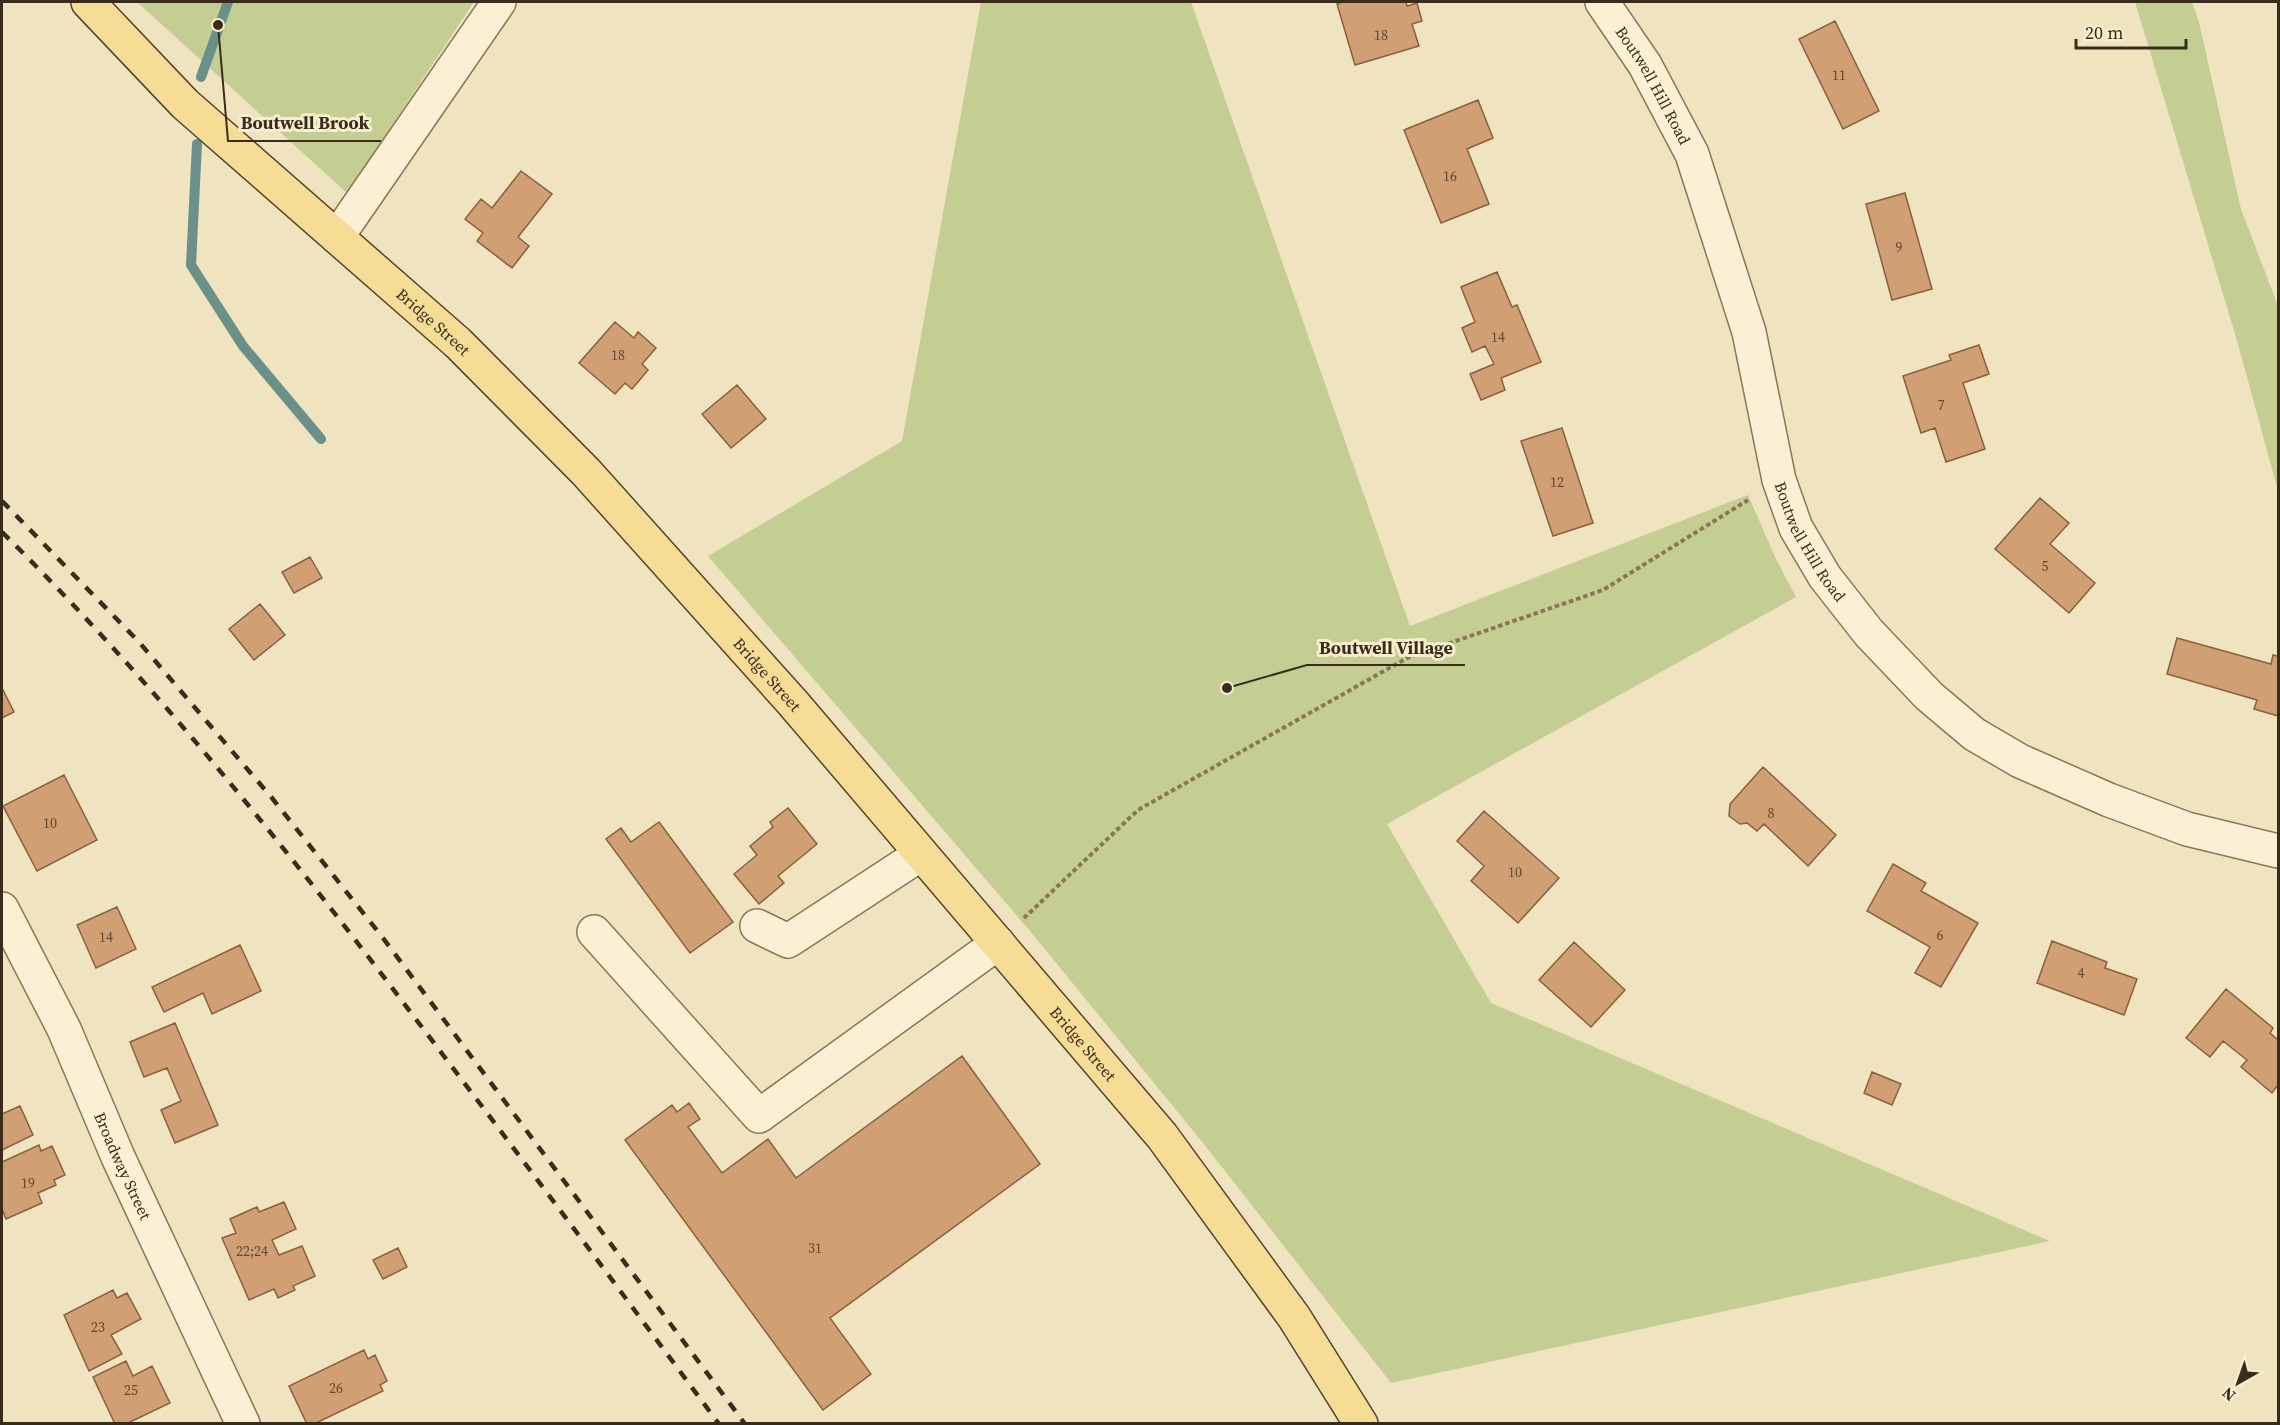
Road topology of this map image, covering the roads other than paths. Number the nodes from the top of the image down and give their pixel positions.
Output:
1 (88, 2) edge
2 (499, 2) edge
3 (1602, 2) edge
4 (337, 237) junction
5 (2278, 851) edge
6 (921, 854) junction
7 (2, 909) edge
8 (757, 926) dead end
9 (594, 932) dead end
10 (998, 943) junction
11 (243, 1424) edge
12 (1361, 1424) edge

1 - 4 main road, Bridge Street
2 - 4 street
3 - 5 street, Boutwell Hill Road
4 - 6 main road, Bridge Street
6 - 8 street
6 - 10 main road, Bridge Street
7 - 11 street, Broadway Street
9 - 10 street
10 - 12 main road, Bridge Street

